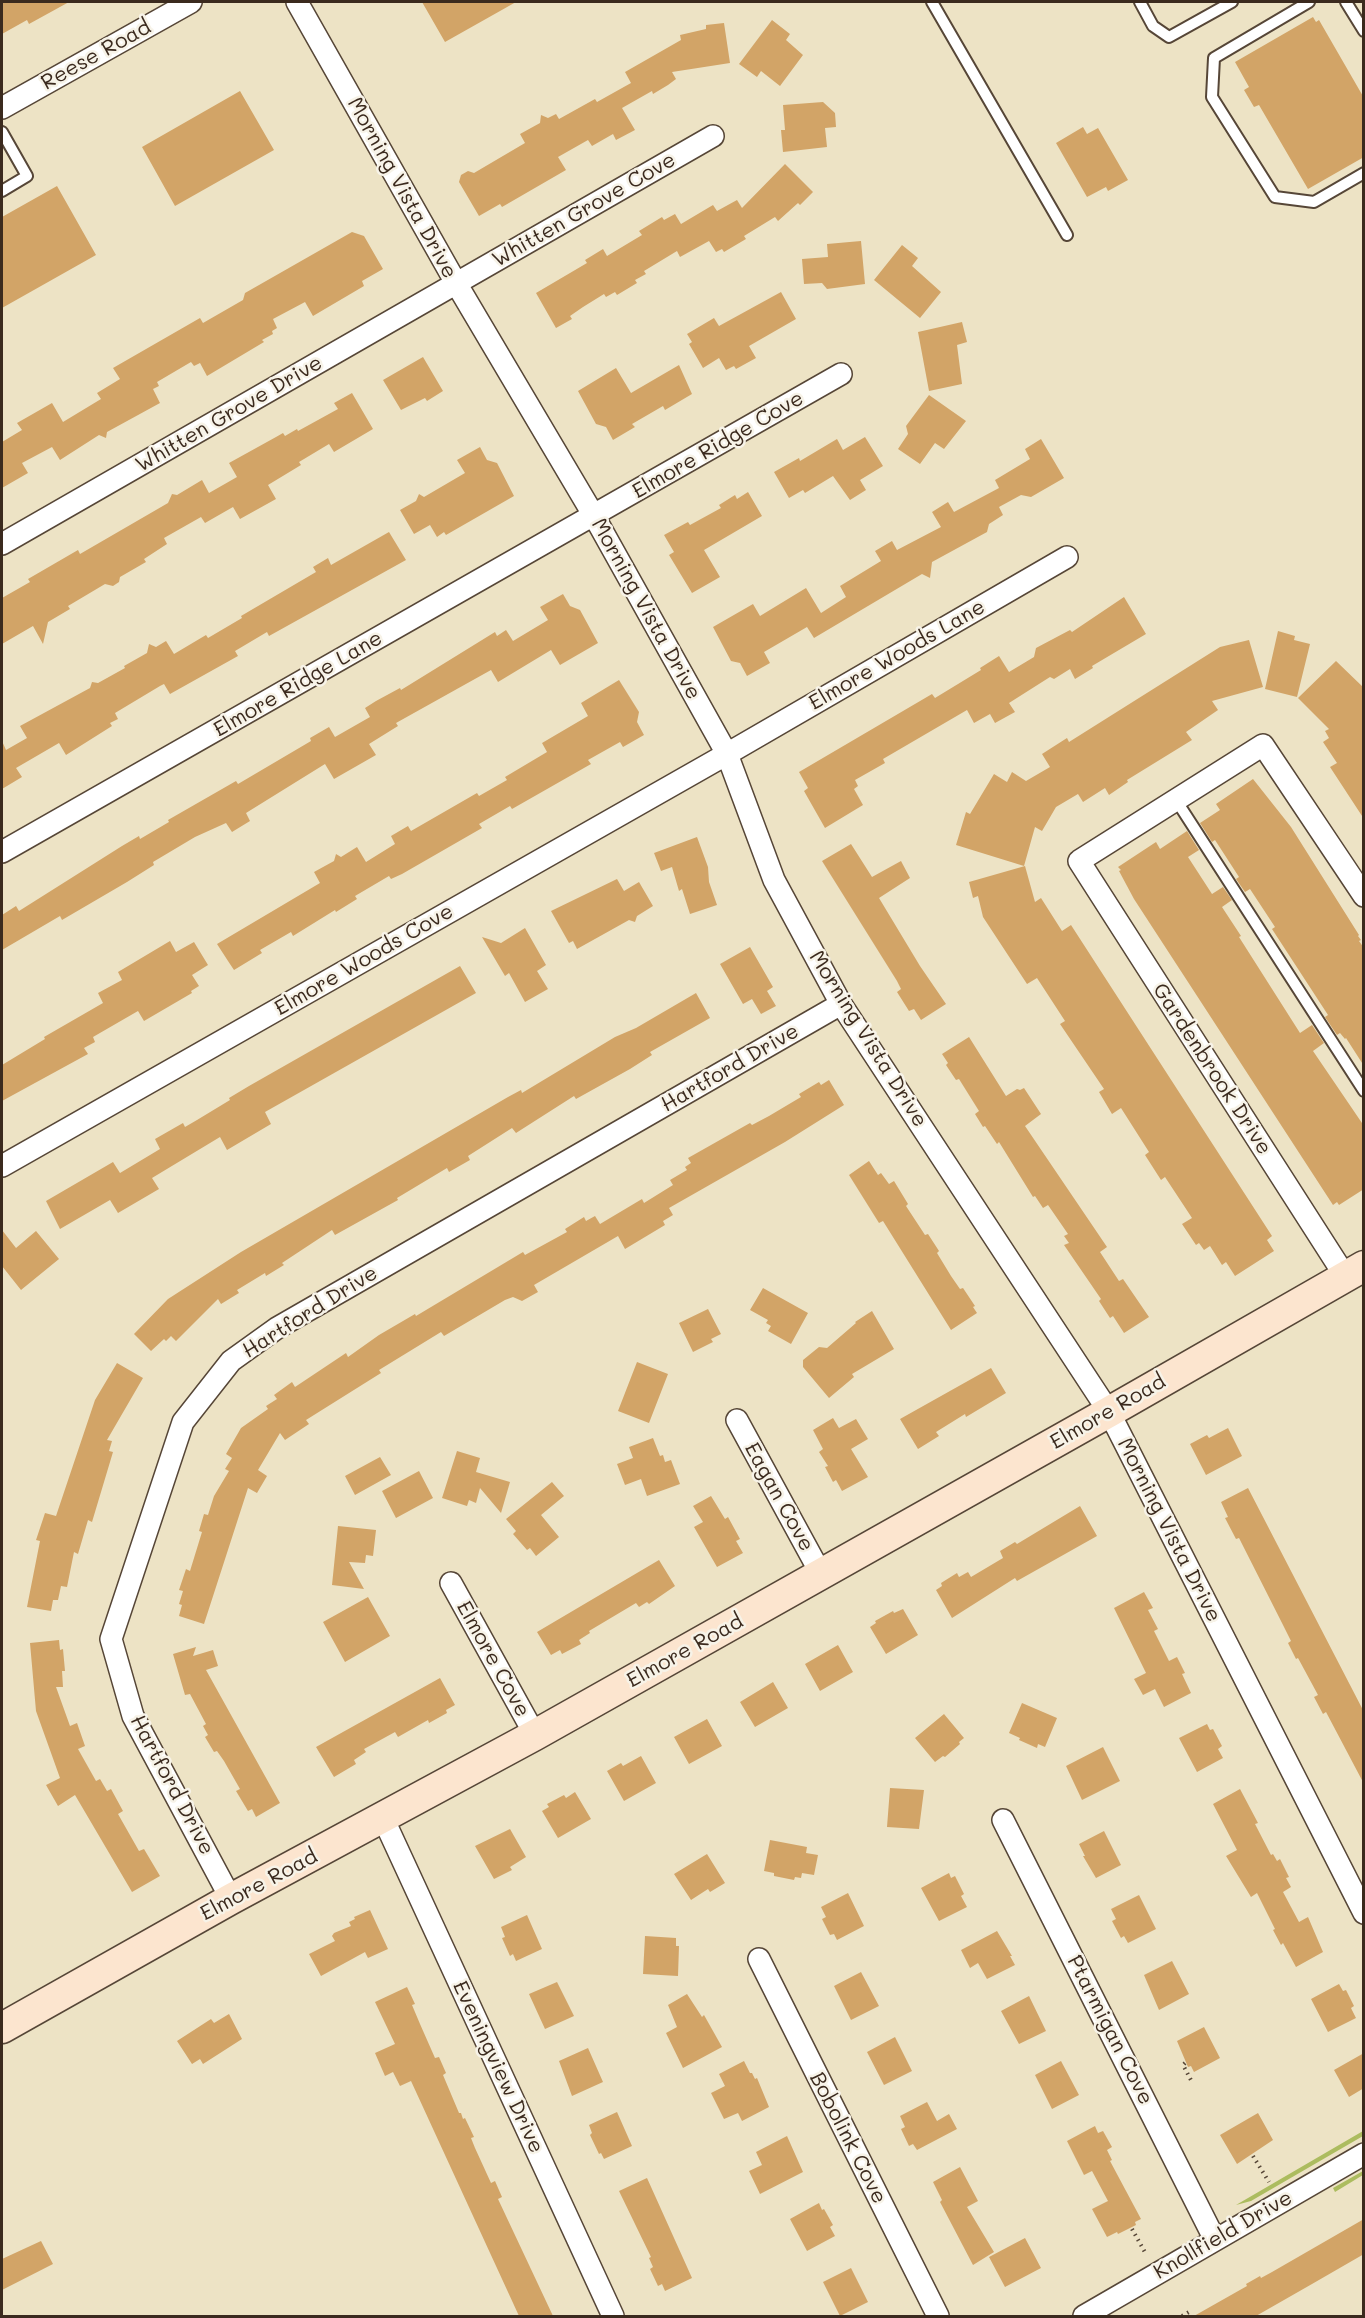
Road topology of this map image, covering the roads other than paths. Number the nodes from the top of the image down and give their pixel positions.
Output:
1 (191, 2) edge
2 (297, 2) edge
3 (932, 2) edge
4 (1140, 2) edge
5 (1232, 2) edge
6 (1309, 2) edge
7 (1346, 2) edge
8 (1364, 31) edge
9 (2, 108) edge
10 (2, 132) edge
11 (713, 136) dead end
12 (1364, 173) edge
13 (2, 191) edge
14 (1067, 235) dead end
15 (456, 283) junction
16 (841, 374) dead end
17 (594, 516) junction
18 (2, 544) edge
19 (1067, 557) dead end
20 (727, 754) junction
21 (1176, 800) junction
22 (2, 852) edge
23 (1364, 896) edge
24 (841, 1004) junction
25 (1364, 1091) edge
26 (2, 1166) edge
27 (1354, 1271) edge
28 (1109, 1412) junction
29 (737, 1420) dead end
30 (821, 1574) junction
31 (451, 1583) dead end
32 (535, 1735) junction
33 (383, 1818) junction
34 (1003, 1820) dead end
35 (231, 1899) junction
36 (1364, 1913) edge
37 (759, 1959) dead end
38 (2, 2028) edge
39 (1364, 2154) edge
40 (1215, 2240) junction
41 (613, 2316) edge
42 (938, 2316) edge
43 (1084, 2316) edge

1 - 9 street, Reese Road
2 - 15 street, Morning Vista Drive
3 - 14 lane
4 - 5 lane
6 - 12 lane
7 - 8 lane
10 - 13 lane
11 - 15 street, Whitten Grove Cove
15 - 17 street, Morning Vista Drive
15 - 18 street, Whitten Grove Drive
16 - 17 street, Elmore Ridge Cove
17 - 20 street, Morning Vista Drive
17 - 22 street, Elmore Ridge Lane
19 - 20 street, Elmore Woods Lane
20 - 24 street, Morning Vista Drive
20 - 26 street, Elmore Woods Cove
21 - 23 street
21 - 25 lane
21 - 27 street, Gardenbrook Drive
24 - 28 street, Morning Vista Drive
24 - 35 street, Hartford Drive
27 - 28 street, Elmore Road
28 - 30 street, Elmore Road
28 - 36 street, Morning Vista Drive
29 - 30 street, Eagan Cove
30 - 32 street, Elmore Road
31 - 32 street, Elmore Cove
32 - 33 street, Elmore Road
33 - 35 street, Elmore Road
33 - 41 street, Eveningview Drive
34 - 40 street, Ptarmigan Cove
35 - 38 street, Elmore Road
37 - 42 street, Bobolink Cove
39 - 40 street, Knollfield Drive
40 - 43 street, Knollfield Drive

